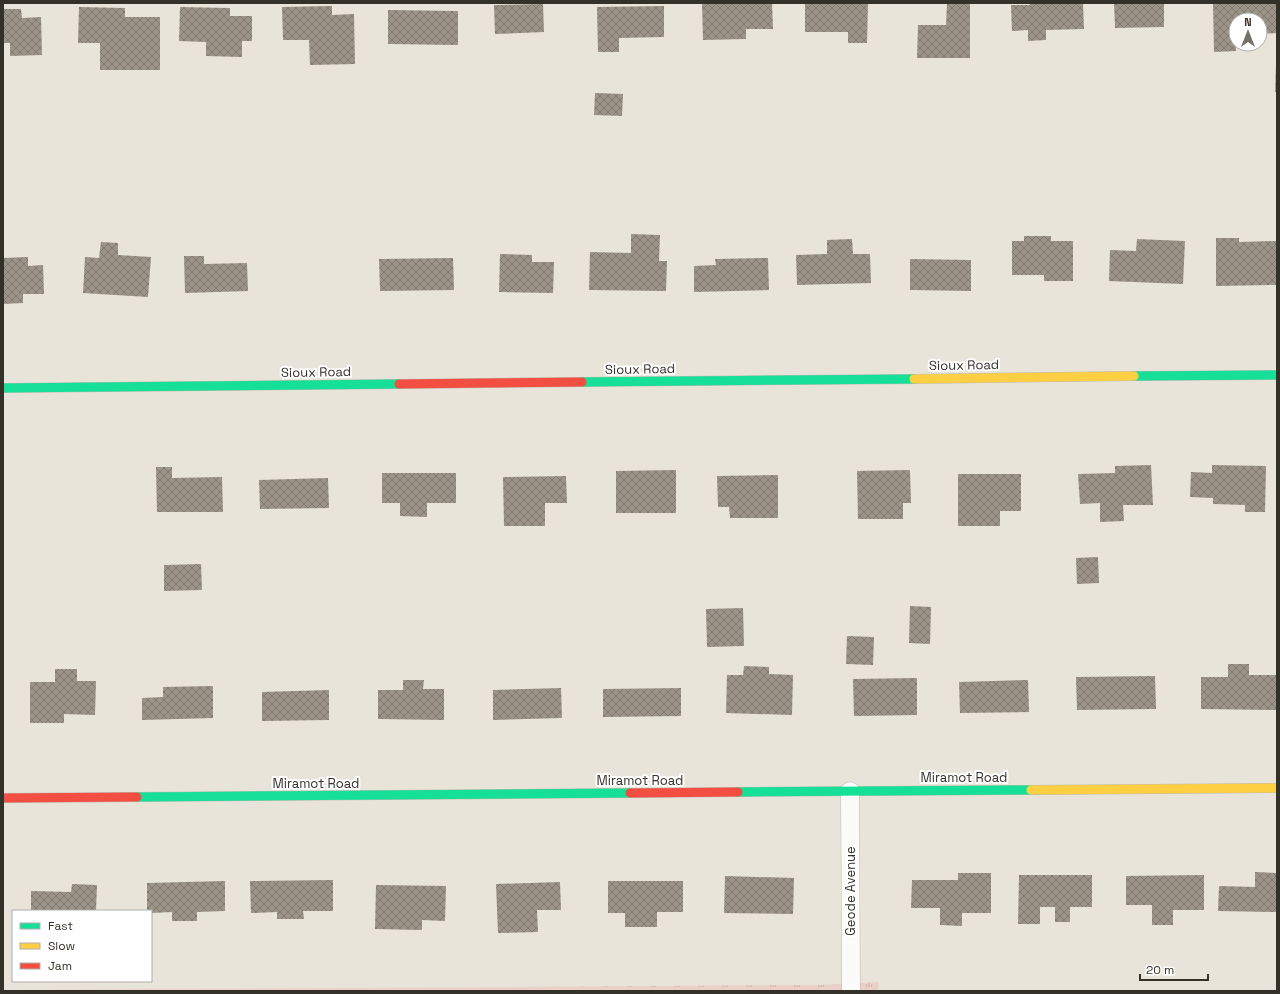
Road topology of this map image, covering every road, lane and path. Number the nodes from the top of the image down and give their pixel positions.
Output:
1 (1277, 375) edge
2 (3, 388) edge
3 (1277, 788) edge
4 (850, 791) junction
5 (3, 798) edge
6 (851, 991) edge

1 - 2 street, Sioux Road
3 - 4 street, Miramot Road
4 - 5 street, Miramot Road
4 - 6 street, Geode Avenue

